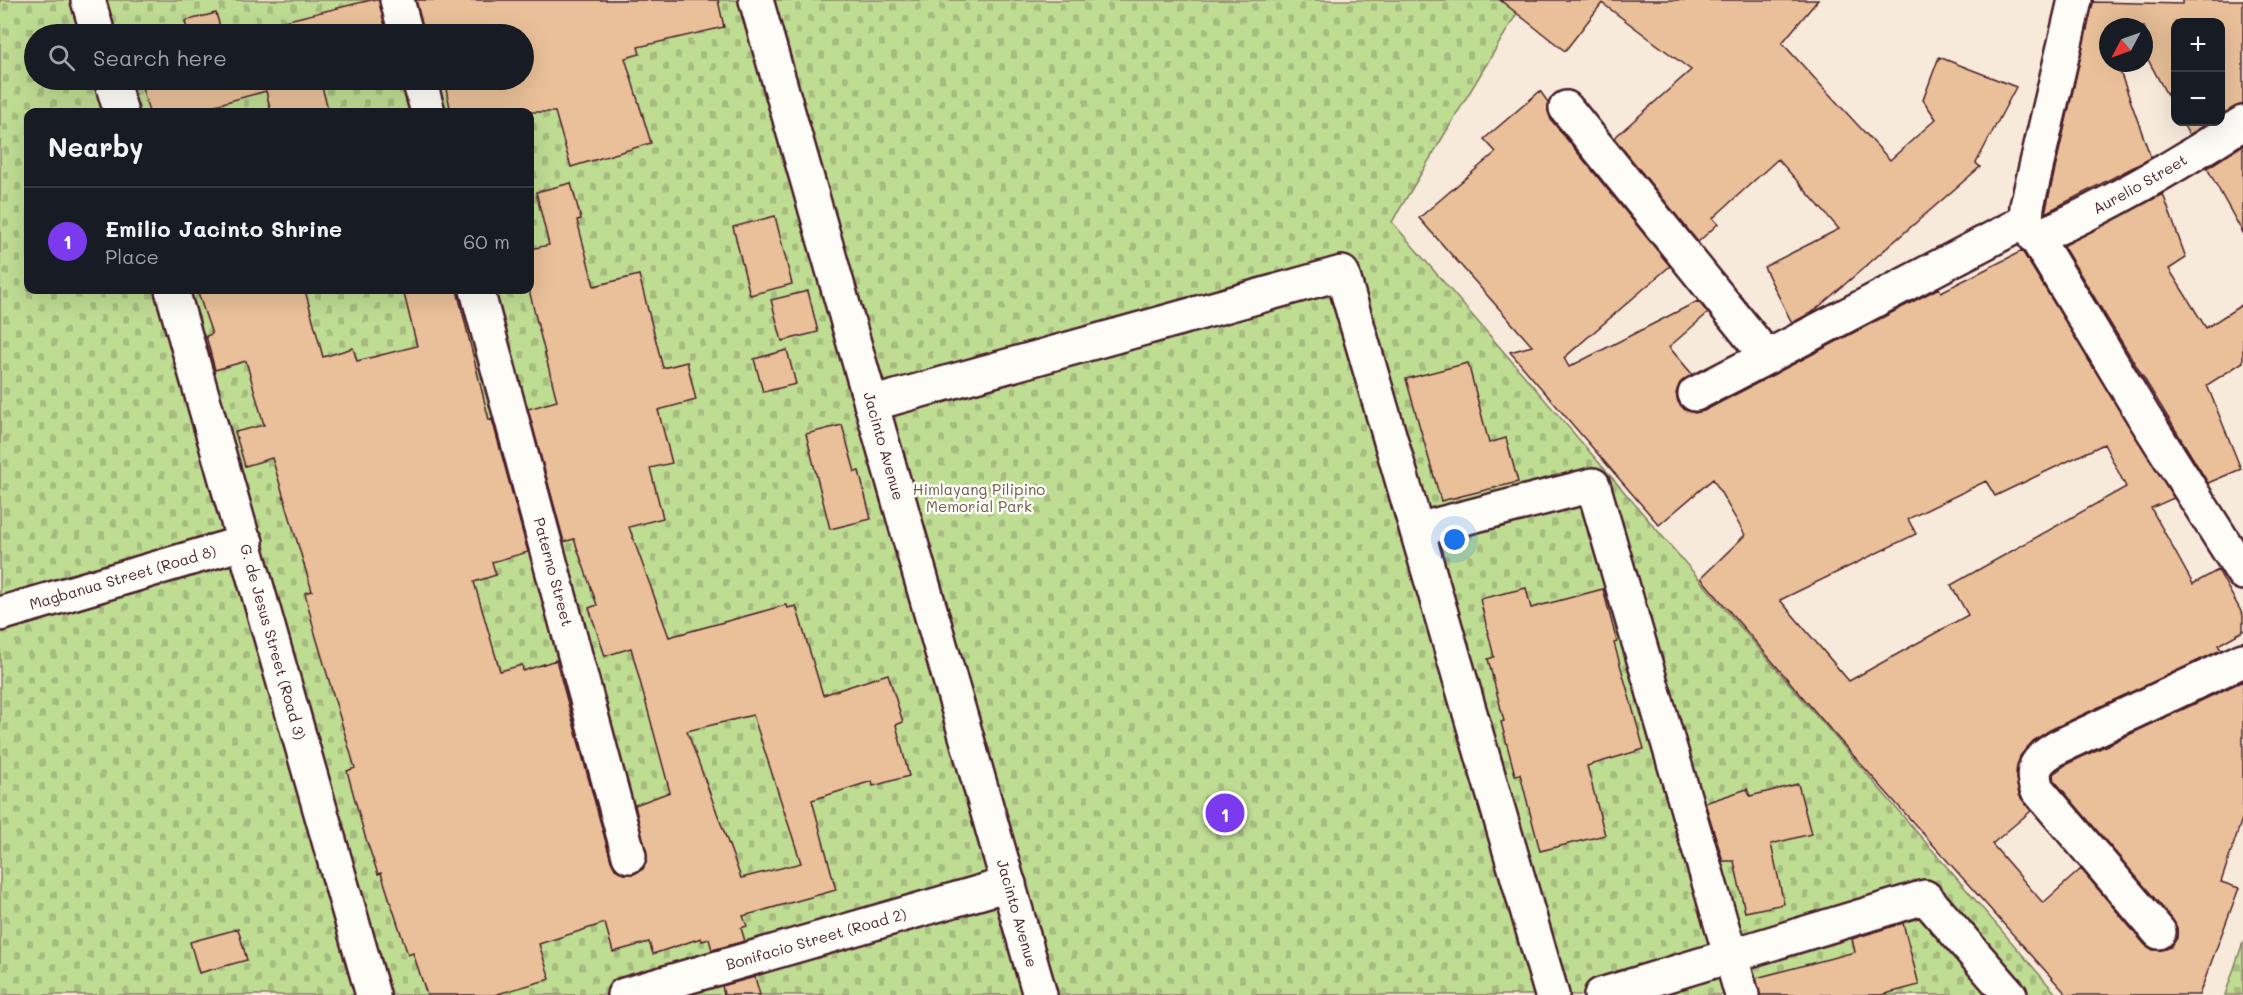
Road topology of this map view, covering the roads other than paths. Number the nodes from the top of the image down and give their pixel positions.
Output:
1 (88, 0) edge
2 (397, 0) edge
3 (756, 0) edge
4 (2075, 0) edge
5 (95, 24) edge
6 (403, 24) edge
7 (114, 90) edge
8 (422, 90) edge
9 (120, 108) edge
10 (427, 108) edge
11 (1566, 108) dead end
12 (2243, 123) edge
13 (2031, 229) junction
14 (173, 294) edge
15 (478, 294) edge
16 (1767, 357) junction
17 (1695, 394) dead end
18 (872, 404) junction
19 (1417, 530) junction
20 (246, 542) junction
21 (2243, 573) edge
22 (0, 614) edge
23 (2243, 660) edge
24 (629, 856) dead end
25 (1009, 884) junction
26 (2159, 932) dead end
27 (1730, 955) junction
28 (373, 995) edge
29 (624, 995) edge
30 (1040, 995) edge
31 (1552, 995) edge
32 (1601, 995) edge
33 (1742, 995) edge
34 (2010, 995) edge

1 - 5 street
2 - 6 street
3 - 18 street, Jacinto Avenue
4 - 13 street
7 - 9 street
8 - 10 street
11 - 16 street
12 - 13 street, Aurelio Street
13 - 16 street, Aurelio Street
13 - 21 street
14 - 20 street, G. de Jesus Street (Road 3)
15 - 24 street, Paterno Street
16 - 17 street, Aurelio Street
18 - 19 street
18 - 25 street, Jacinto Avenue
19 - 27 street
19 - 31 street
20 - 22 street, Magbanua Street (Road 8)
20 - 28 street, G. de Jesus Street (Road 3)
23 - 26 street
25 - 29 street, Bonifacio Street (Road 2)
25 - 30 street, Jacinto Avenue
27 - 32 street
27 - 33 street
27 - 34 street

